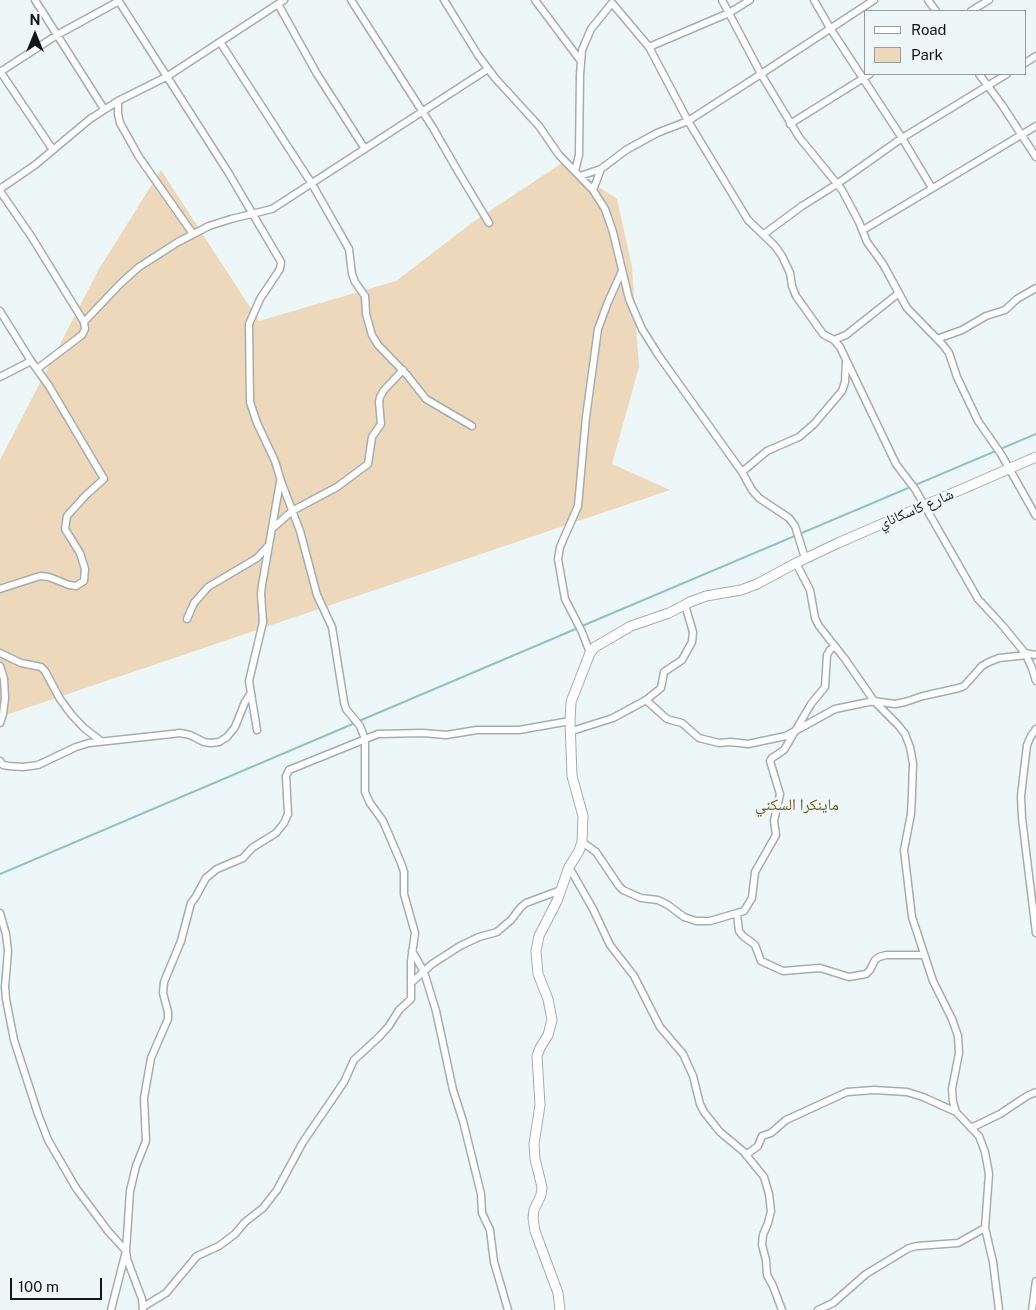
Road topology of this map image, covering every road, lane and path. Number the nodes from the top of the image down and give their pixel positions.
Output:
1 (35, 0) edge
2 (118, 0) edge
3 (268, 0) edge
4 (351, 0) edge
5 (444, 0) edge
6 (535, 0) edge
7 (722, 0) edge
8 (750, 0) edge
9 (814, 0) edge
10 (874, 0) edge
11 (989, 0) edge
12 (613, 1) edge
13 (278, 4) edge
14 (973, 10) edge
15 (729, 13) junction
16 (830, 28) junction
17 (57, 35) junction
18 (220, 42) junction
19 (649, 47) junction
20 (580, 60) junction
21 (488, 69) junction
22 (0, 72) edge
23 (864, 72) edge
24 (762, 74) junction
25 (980, 75) edge
26 (1005, 75) edge
27 (168, 76) junction
28 (867, 76) edge
29 (987, 84) junction
30 (118, 101) junction
31 (104, 109) junction
32 (422, 112) junction
33 (688, 121) junction
34 (790, 124) junction
35 (1036, 126) edge
36 (1022, 135) junction
37 (902, 138) junction
38 (365, 149) junction
39 (52, 150) junction
40 (1036, 157) edge
41 (601, 169) junction
42 (575, 171) junction
43 (580, 176) junction
44 (312, 184) junction
45 (837, 184) junction
46 (932, 188) junction
47 (0, 190) edge
48 (593, 190) junction
49 (252, 215) junction
50 (489, 223) dead end
51 (863, 230) junction
52 (193, 234) junction
53 (764, 234) junction
54 (622, 271) junction
55 (1036, 288) edge
56 (899, 293) junction
57 (0, 312) edge
58 (84, 322) junction
59 (846, 335) junction
60 (938, 339) junction
61 (834, 340) junction
62 (840, 347) junction
63 (846, 358) junction
64 (31, 361) junction
65 (37, 369) junction
66 (403, 370) junction
67 (0, 377) edge
68 (472, 426) dead end
69 (1036, 457) edge
70 (1009, 469) junction
71 (742, 472) junction
72 (280, 481) junction
73 (923, 506) junction
74 (292, 511) junction
75 (1036, 516) edge
76 (273, 528) junction
77 (270, 544) junction
78 (805, 558) junction
79 (796, 563) junction
80 (0, 589) edge
81 (685, 605) junction
82 (187, 619) dead end
83 (836, 646) junction
84 (0, 653) edge
85 (590, 653) junction
86 (1026, 654) junction
87 (1036, 655) edge
88 (0, 666) edge
89 (1036, 680) edge
90 (251, 693) junction
91 (646, 700) junction
92 (874, 702) junction
93 (570, 721) junction
94 (0, 723) edge
95 (1036, 729) edge
96 (257, 730) dead end
97 (572, 731) junction
98 (794, 733) junction
99 (365, 740) junction
100 (101, 741) junction
101 (1, 765) edge
102 (582, 842) junction
103 (569, 867) junction
104 (561, 890) junction
105 (0, 913) edge
106 (737, 914) junction
107 (1036, 933) edge
108 (412, 951) junction
109 (924, 956) junction
110 (424, 972) junction
111 (411, 983) junction
112 (1036, 1092) edge
113 (956, 1112) junction
114 (971, 1128) junction
115 (746, 1155) junction
116 (985, 1228) junction
117 (126, 1251) junction
118 (1036, 1281) edge
119 (143, 1308) edge
120 (111, 1310) edge
121 (508, 1310) edge
122 (560, 1310) edge
123 (782, 1310) edge
124 (818, 1310) edge
125 (999, 1310) edge
126 (1032, 1310) edge

1 - 17 street
2 - 17 street
2 - 27 street
3 - 13 street
4 - 32 street
5 - 21 street
6 - 20 street
7 - 15 street
8 - 15 street
9 - 16 street
10 - 16 street
11 - 14 street
12 - 19 street
12 - 20 street
13 - 18 street
13 - 38 street
15 - 19 street
15 - 24 street
16 - 23 street
16 - 24 street
17 - 22 street
17 - 31 street
18 - 27 street
18 - 44 street
19 - 33 street
20 - 42 street
21 - 32 street
21 - 42 street
22 - 39 street
24 - 33 street
24 - 34 street
25 - 29 street
26 - 29 street
27 - 30 street
27 - 49 street
28 - 34 street
28 - 37 street
29 - 36 street
29 - 37 street
30 - 31 street
30 - 52 street
31 - 39 street
32 - 38 street
32 - 50 street
33 - 41 street
33 - 53 street
34 - 45 street
35 - 36 street
36 - 40 street
36 - 46 street
37 - 45 street
37 - 46 street
38 - 44 street
39 - 47 street
41 - 43 street
41 - 48 street
42 - 43 street
43 - 48 street
44 - 49 street
44 - 66 street
45 - 51 street
45 - 53 street
46 - 51 street
47 - 58 street
48 - 54 street
49 - 52 street
49 - 72 street
51 - 56 street
52 - 58 street
53 - 61 street
54 - 71 street
54 - 85 street
55 - 60 street
56 - 59 street
56 - 60 street
57 - 64 street
58 - 65 street
59 - 61 street
59 - 62 street
60 - 70 street
61 - 62 street
62 - 63 street
63 - 71 street
63 - 73 street
64 - 65 street
64 - 67 street
65 - 80 street
66 - 68 street
66 - 74 street
69 - 70 street, شارع كاسكاناي
70 - 73 street, شارع كاسكاناي
70 - 75 street
71 - 78 street
72 - 74 street
72 - 76 street
73 - 78 street, شارع كاسكاناي
73 - 86 street
74 - 76 street
74 - 99 street
76 - 77 street
77 - 82 street
77 - 90 street
78 - 79 street, شارع كاسكاناي
79 - 81 street, شارع كاسكاناي
79 - 83 street
81 - 85 street, شارع كاسكاناي
81 - 91 street
83 - 92 street
83 - 98 street
84 - 100 street
85 - 93 street
86 - 87 street
86 - 89 street
86 - 92 street
88 - 94 street
90 - 96 street
90 - 100 street
91 - 97 street
91 - 98 street
92 - 98 street
92 - 109 street
93 - 97 street
93 - 99 street
95 - 107 street
97 - 102 street
98 - 106 street
99 - 108 street
99 - 117 street
100 - 101 street
102 - 103 street
102 - 106 street
103 - 104 street
103 - 115 street
104 - 110 street
104 - 122 street
105 - 117 street
106 - 109 street
108 - 110 street
108 - 111 street
109 - 113 street
110 - 111 street
110 - 121 street
111 - 119 street
112 - 114 street
113 - 114 street
113 - 115 street
114 - 116 street
115 - 123 street
116 - 124 street
116 - 125 street
117 - 119 street
117 - 120 street
118 - 126 street

